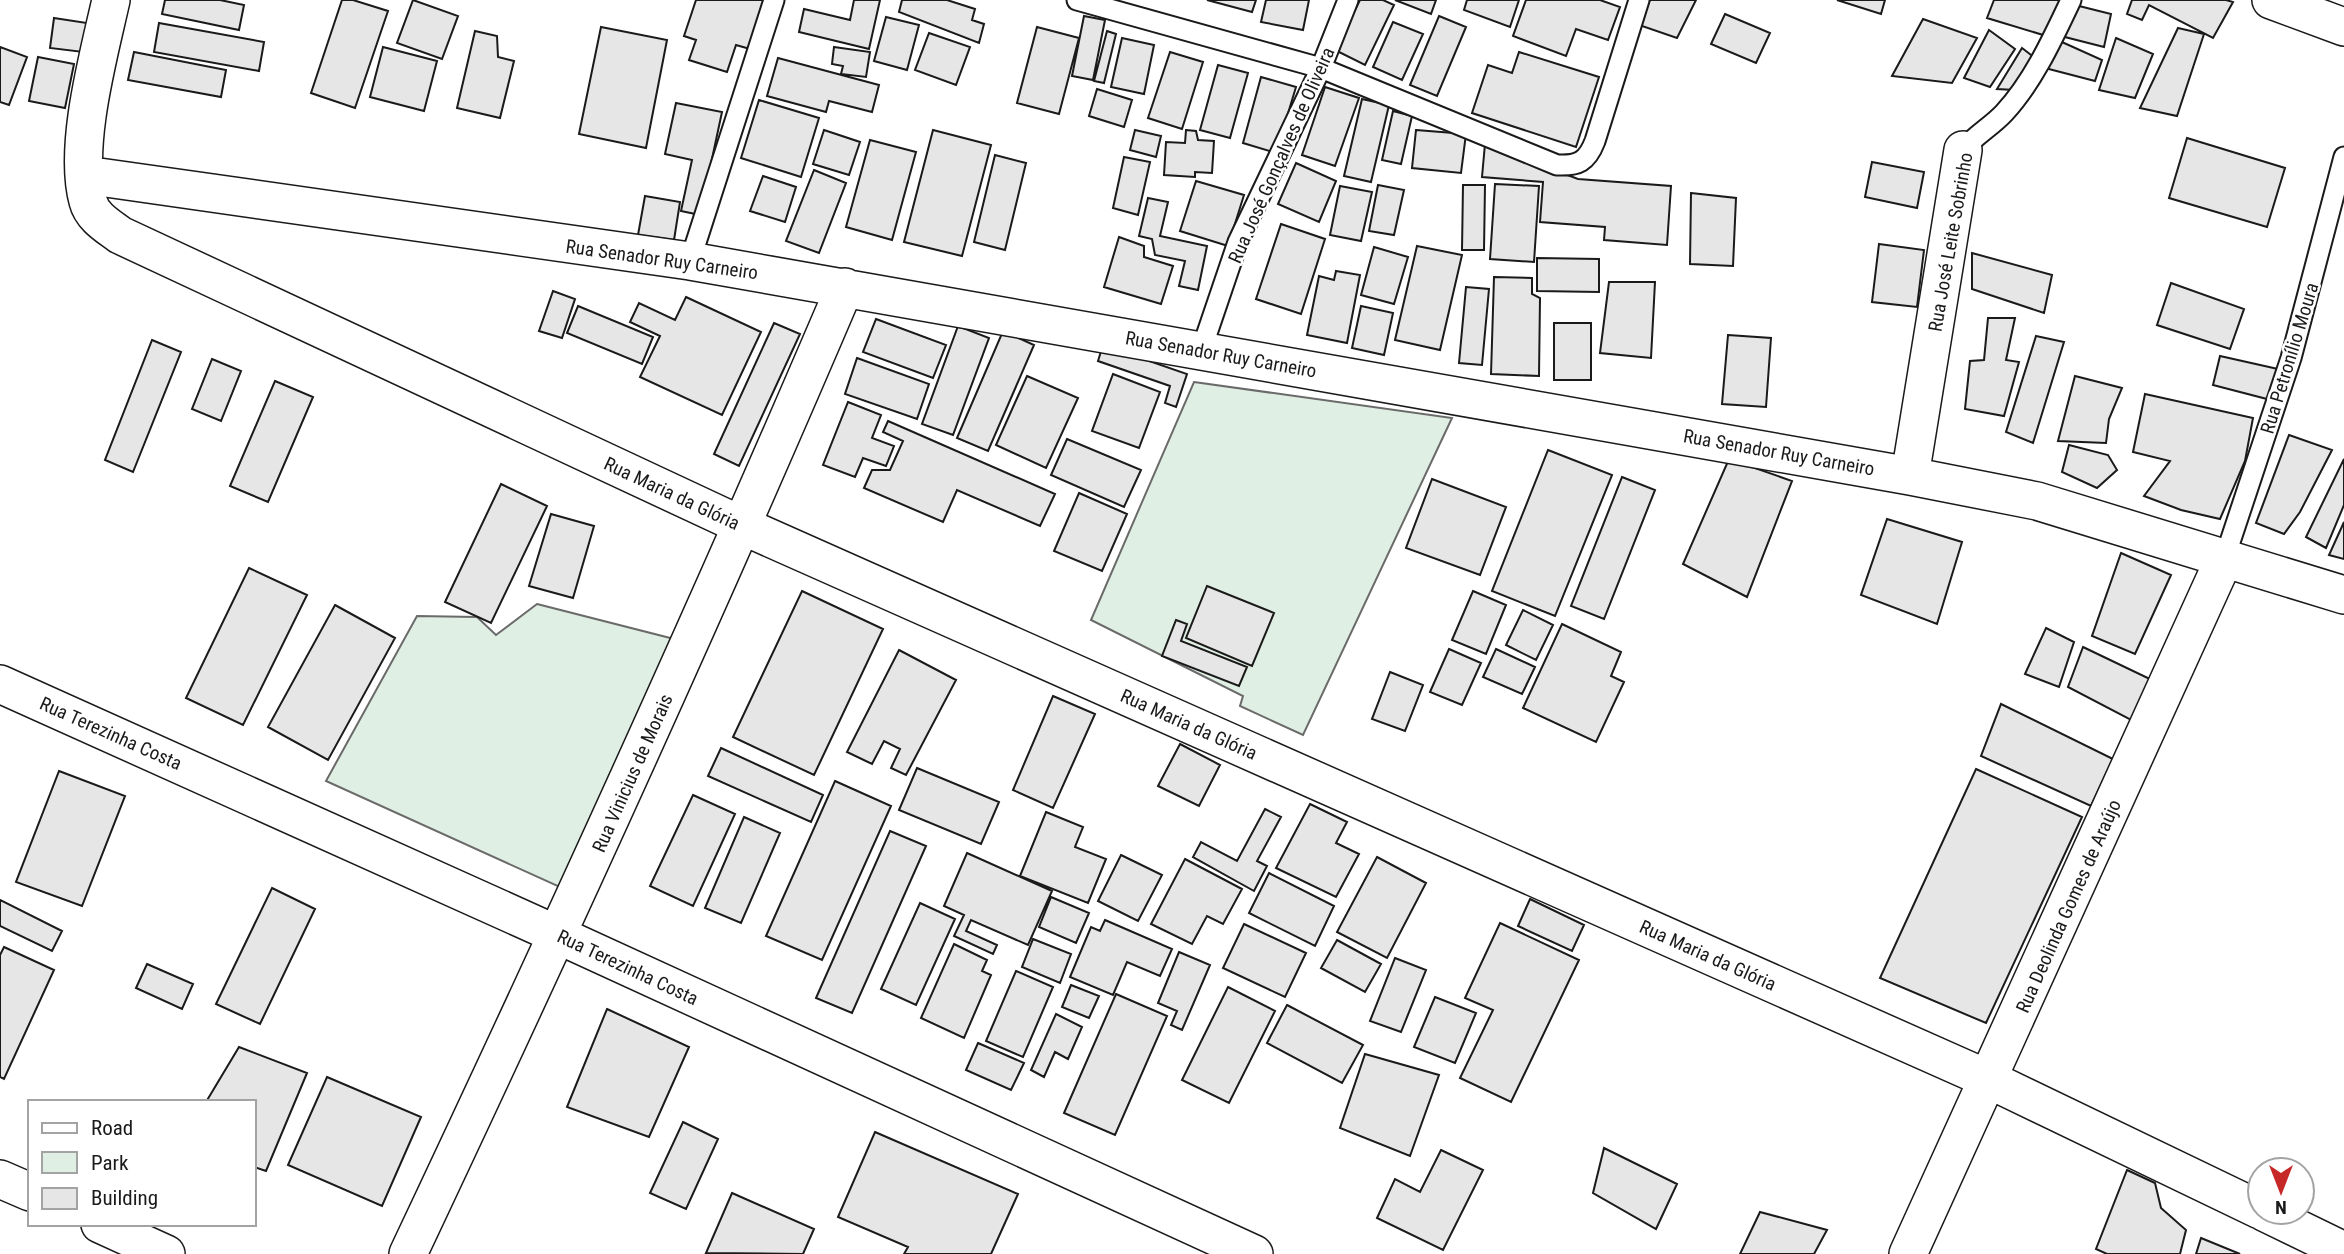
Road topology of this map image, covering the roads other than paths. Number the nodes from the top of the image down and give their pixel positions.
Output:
1 (111, 0) edge
2 (774, 0) edge
3 (1077, 0) edge
4 (1348, 0) edge
5 (1639, 0) edge
6 (2071, 0) edge
7 (2271, 0) edge
8 (2344, 27) edge
9 (1321, 68) junction
10 (1963, 150) joint
11 (2344, 157) edge
12 (85, 175) junction
13 (690, 261) junction
14 (845, 287) junction
15 (1201, 351) junction
16 (1910, 476) junction
17 (743, 526) junction
18 (2225, 557) junction
19 (2344, 595) edge
20 (0, 684) edge
21 (558, 935) junction
22 (1990, 1080) junction
23 (0, 1179) edge
24 (28, 1191) edge
25 (2246, 1203) edge
26 (104, 1226) edge
27 (2293, 1226) edge
28 (2344, 1251) edge
29 (166, 1254) edge
30 (408, 1254) edge
31 (1254, 1254) edge
32 (1908, 1254) edge

1 - 12 street, Rua Maria da Glória
2 - 13 lane
3 - 9 lane
4 - 9 lane, Rua José Gonçalves de Oliveira
5 - 9 lane
6 - 10 lane, Rua José Leite Sobrinho
7 - 8 street
9 - 15 lane, Rua José Gonçalves de Oliveira
10 - 16 street, Rua José Leite Sobrinho
11 - 18 lane, Rua Petronílio Moura
12 - 13 street, Rua Senador Ruy Carneiro
12 - 17 street, Rua Maria da Glória
13 - 14 street, Rua Senador Ruy Carneiro
14 - 15 street, Rua Senador Ruy Carneiro
14 - 17 street, Rua Vinicius de Morais
15 - 16 street, Rua Senador Ruy Carneiro
16 - 18 street, Rua Senador Ruy Carneiro
17 - 21 street, Rua Vinicius de Morais
17 - 22 street, Rua Maria da Glória
18 - 19 street, Rua Senador Ruy Carneiro
18 - 22 street, Rua Deolinda Gomes de Araújo
20 - 21 street, Rua Terezinha Costa
21 - 30 street, Rua Vinicius de Morais
21 - 31 street, Rua Terezinha Costa
22 - 25 street, Rua Maria da Glória
22 - 32 street, Rua Deolinda Gomes de Araújo
23 - 24 street
26 - 29 street
27 - 28 street, Rua Maria da Glória

